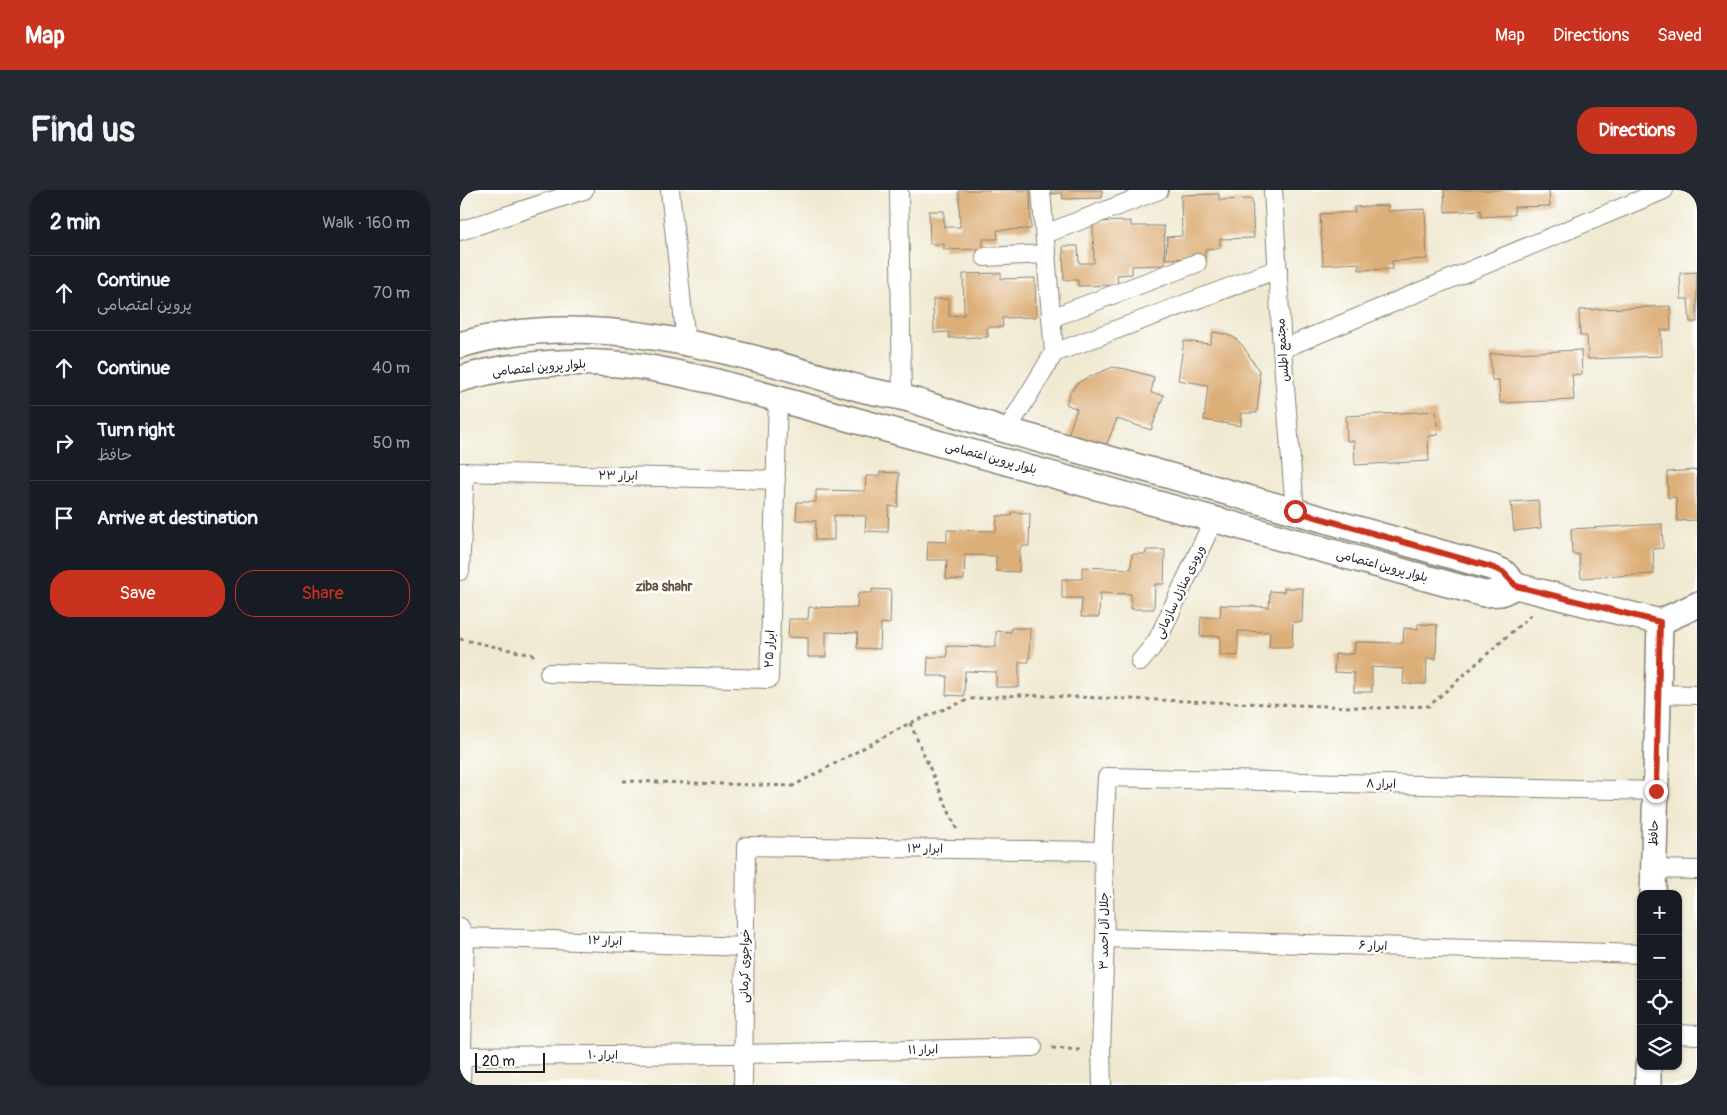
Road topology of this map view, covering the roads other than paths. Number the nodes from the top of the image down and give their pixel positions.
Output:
1 (584, 190) edge
2 (670, 190) edge
3 (899, 190) edge
4 (1041, 190) edge
5 (1159, 190) edge
6 (1273, 190) edge
7 (1664, 190) edge
8 (460, 231) edge
9 (1045, 234) junction
10 (1047, 254) junction
11 (985, 258) dead end
12 (1197, 263) dead end
13 (1278, 269) junction
14 (1052, 318) junction
15 (686, 342) junction
16 (460, 345) edge
17 (1282, 349) junction
18 (1054, 353) junction
19 (460, 379) edge
20 (902, 397) junction
21 (778, 399) junction
22 (1007, 430) junction
23 (462, 472) edge
24 (776, 480) junction
25 (1295, 511) junction
26 (1214, 519) junction
27 (460, 571) edge
28 (1516, 586) junction
29 (1697, 605) edge
30 (1660, 622) junction
31 (1140, 662) dead end
32 (549, 673) road end
33 (1658, 694) junction
34 (1697, 694) edge
35 (1107, 777) joint
36 (1656, 791) junction
37 (746, 846) joint
38 (1103, 851) junction
39 (1654, 869) junction
40 (1697, 870) edge
41 (1653, 890) edge
42 (462, 932) edge
43 (1105, 938) junction
44 (746, 947) junction
45 (1637, 954) edge
46 (1682, 1034) edge
47 (1697, 1035) edge
48 (1033, 1047) road end
49 (744, 1054) junction
50 (462, 1056) junction
51 (1648, 1070) edge
52 (461, 1085) edge
53 (743, 1085) edge
54 (1102, 1085) edge
55 (1648, 1085) edge

1 - 8 street
2 - 15 street
3 - 20 street
4 - 9 street
5 - 9 street
6 - 13 street, مجتمع اطلس
7 - 17 street
9 - 10 street
10 - 11 street
10 - 14 street
12 - 14 street
13 - 17 street, مجتمع اطلس
13 - 18 street
14 - 18 street
15 - 16 street
15 - 20 street
17 - 25 street, مجتمع اطلس
18 - 22 street
19 - 21 street, بلوار پروین اعتصامی
20 - 22 street
21 - 24 street, ابرار ۲۵
21 - 26 street, بلوار پروین اعتصامی
22 - 25 street
23 - 24 street, ابرار ۲۳
23 - 27 street
24 - 32 street, ابرار ۲۵
25 - 28 street
26 - 28 street, بلوار پروین اعتصامی
26 - 31 street, ورودی منازل سازمانی
28 - 30 street
29 - 30 street
30 - 33 street, حافظ
33 - 34 street
33 - 36 street, حافظ
35 - 36 street, ابرار ۸
35 - 38 street, جلال آل احمد ۳
36 - 39 street, حافظ
37 - 38 street, ابرار ۱۳
37 - 44 street, خواجوی کرمانی
38 - 43 street, جلال آل احمد ۳
39 - 40 street
39 - 41 street, حافظ
42 - 44 street, ابرار ۱۲
42 - 50 street
43 - 45 street, ابرار ۶
43 - 54 street, جلال آل احمد ۳
44 - 49 street, خواجوی کرمانی
46 - 47 street
48 - 49 street, ابرار ۱۱
49 - 50 street, ابرار ۱۰
49 - 53 street, خواجوی کرمانی
50 - 52 street
51 - 55 street

